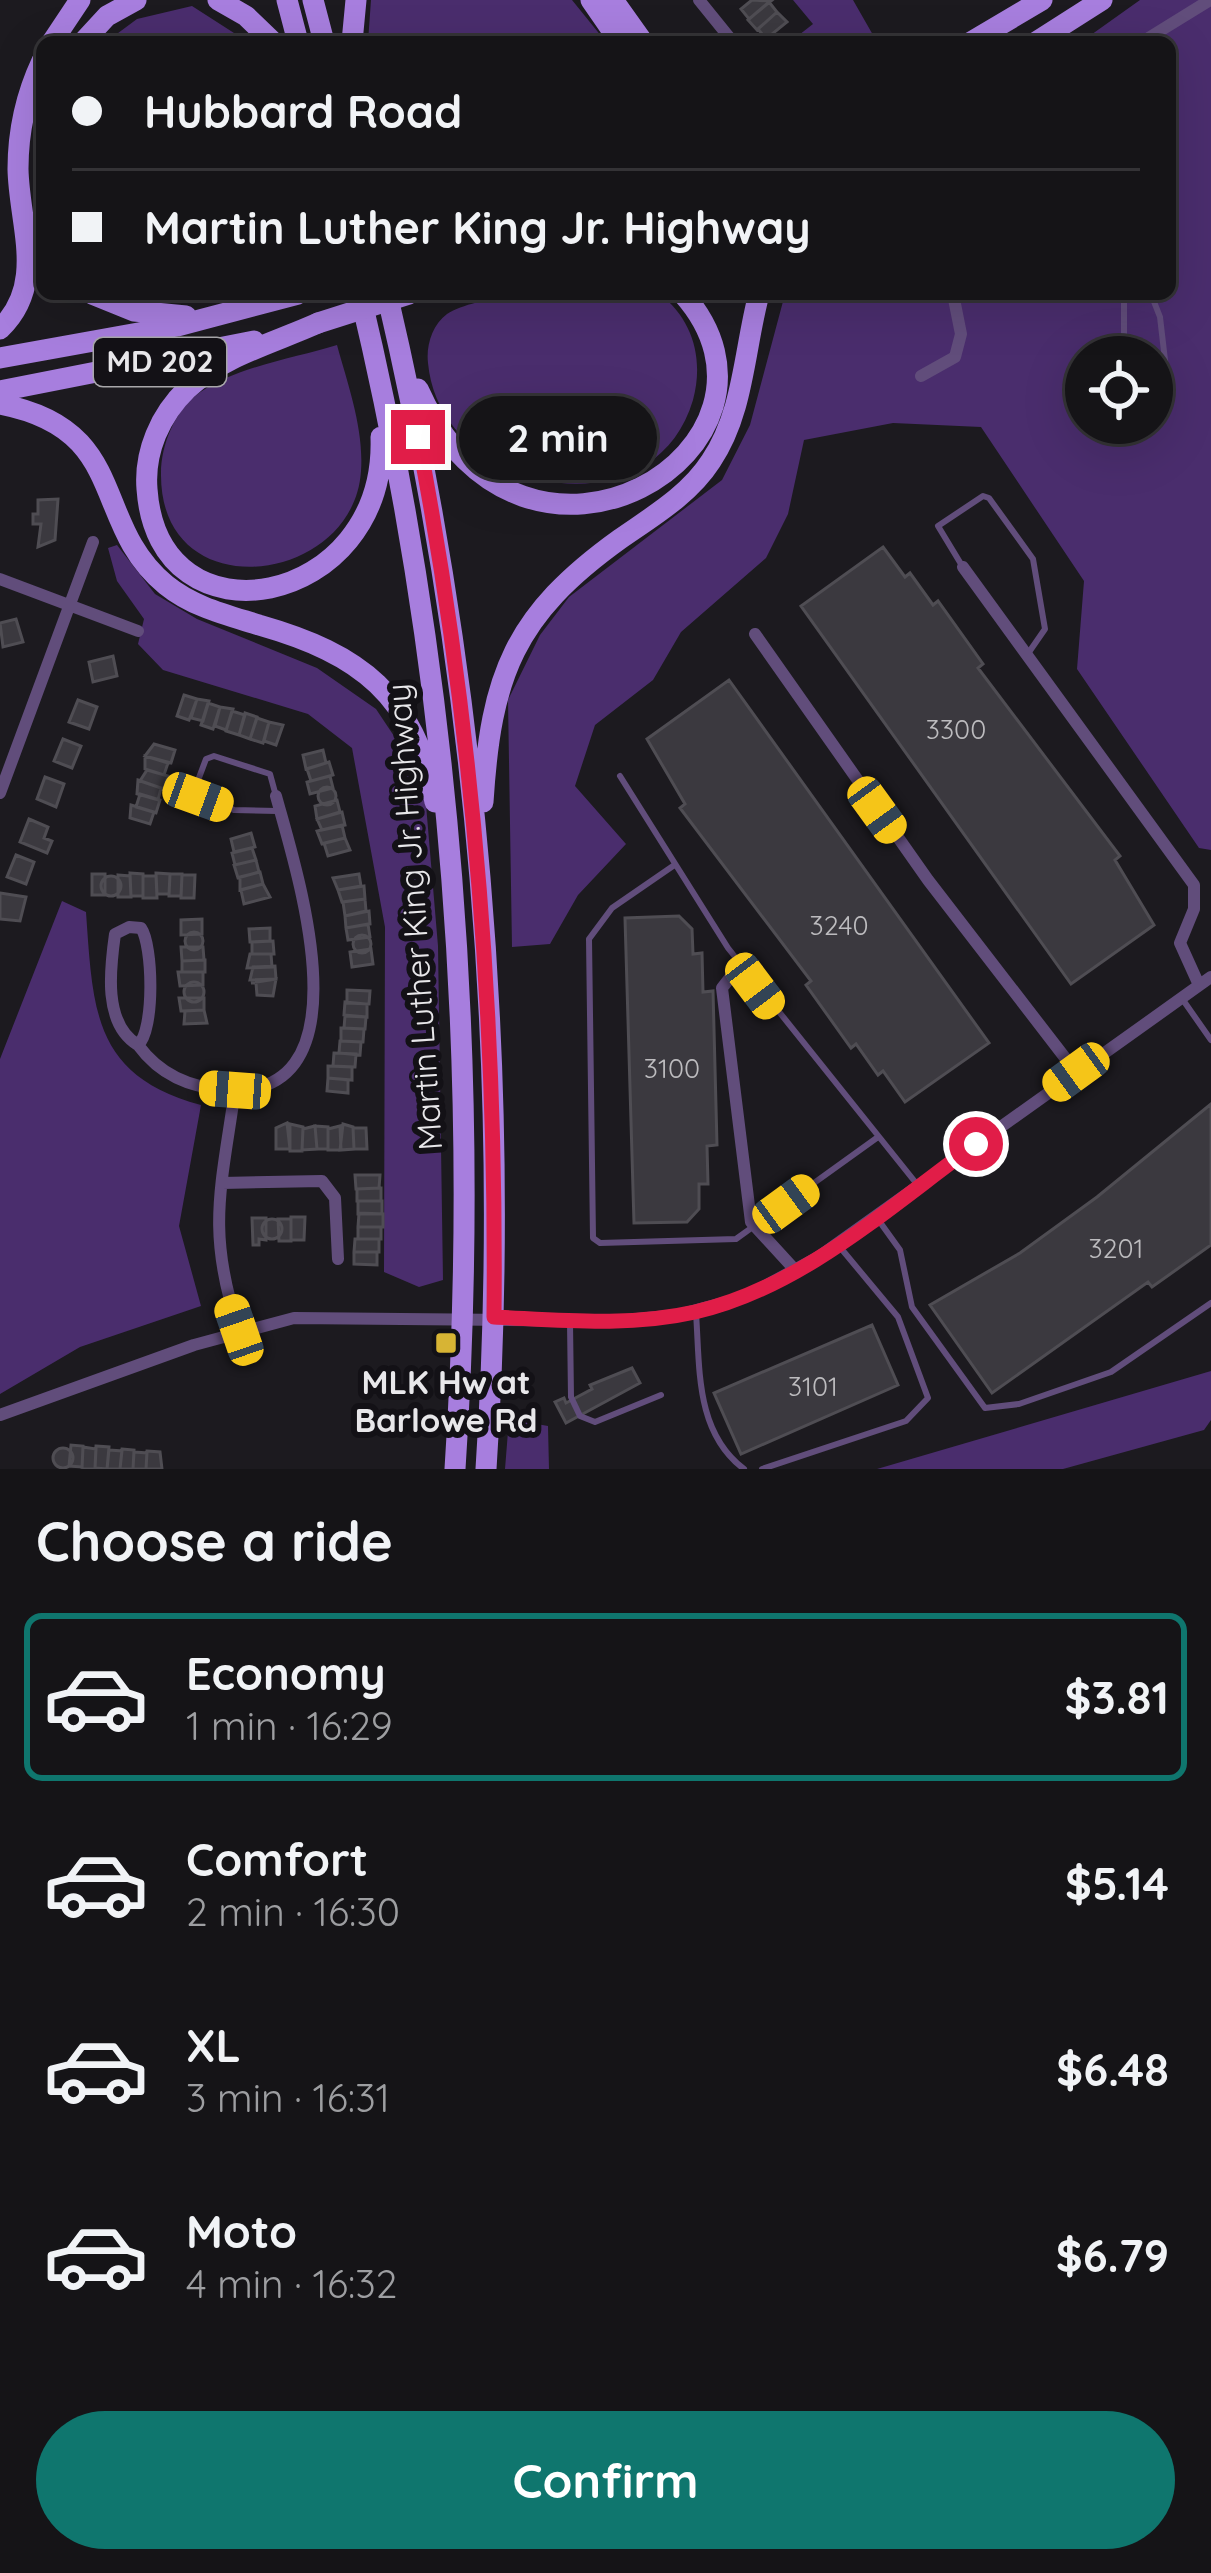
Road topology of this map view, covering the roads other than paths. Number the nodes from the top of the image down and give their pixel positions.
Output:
1 (80, 0) edge
2 (136, 0) edge
3 (218, 0) edge
4 (287, 0) edge
5 (313, 0) edge
6 (356, 0) edge
7 (591, 0) edge
8 (613, 0) edge
9 (699, 0) edge
10 (1042, 0) edge
11 (1102, 0) edge
12 (1210, 0) edge
13 (56, 36) edge
14 (89, 36) edge
15 (267, 36) edge
16 (296, 36) edge
17 (322, 36) edge
18 (353, 36) edge
19 (616, 36) edge
20 (639, 36) edge
21 (729, 36) edge
22 (980, 36) edge
23 (1045, 36) edge
24 (1152, 36) edge
25 (36, 77) edge
26 (107, 300) edge
27 (276, 300) edge
28 (361, 300) edge
29 (388, 300) edge
30 (391, 300) edge
31 (686, 300) edge
32 (758, 300) edge
33 (954, 300) edge
34 (1124, 300) edge
35 (1153, 300) edge
36 (211, 318) junction
37 (318, 323) junction
38 (0, 328) edge
39 (1124, 336) edge
40 (1162, 336) edge
41 (400, 349) junction
42 (0, 358) edge
43 (378, 368) junction
44 (921, 376) dead end
45 (0, 391) edge
46 (0, 404) edge
47 (93, 542) dead end
48 (963, 567) joint
49 (0, 579) edge
50 (73, 606) junction
51 (138, 631) dead end
52 (755, 634) dead end
53 (1027, 655) junction
54 (620, 776) dead end
55 (0, 794) edge
56 (277, 796) joint
57 (280, 811) junction
58 (673, 866) junction
59 (479, 869) junction
60 (450, 875) junction
61 (740, 965) junction
62 (1205, 981) edge
63 (1181, 998) junction
64 (1211, 1040) edge
65 (138, 1045) junction
66 (1076, 1072) junction
67 (235, 1090) junction
68 (878, 1137) junction
69 (222, 1183) junction
70 (918, 1186) junction
71 (875, 1216) junction
72 (755, 1227) junction
73 (837, 1244) junction
74 (338, 1259) dead end
75 (796, 1271) junction
76 (1211, 1303) edge
77 (696, 1312) junction
78 (464, 1317) junction
79 (494, 1317) junction
80 (570, 1320) junction
81 (239, 1330) junction
82 (661, 1394) dead end
83 (0, 1415) edge
84 (455, 1469) edge
85 (486, 1469) edge
86 (744, 1469) edge
87 (762, 1469) edge

1 - 13 main road
2 - 14 main road
3 - 15 main road
4 - 16 main road
5 - 17 main road
6 - 18 main road
7 - 19 main road
8 - 20 main road
9 - 21 street
10 - 22 main road
11 - 23 main road
12 - 24 street
25 - 38 main road
26 - 36 main road
27 - 36 main road, MD 202
28 - 43 main road, Martin Luther King Jr. Highway
29 - 41 main road, Martin Luther King Jr. Highway
30 - 37 main road, MD 202, bridge
31 - 41 main road
32 - 59 main road
33 - 44 street
34 - 39 lane
35 - 40 lane
36 - 42 main road, MD 202
37 - 43 main road
37 - 45 main road, MD 202
41 - 59 main road, Martin Luther King Jr. Highway
43 - 60 main road, Martin Luther King Jr. Highway
46 - 60 main road
47 - 50 street
48 - 53 street
48 - 53 lane
49 - 50 street
50 - 51 street
50 - 55 street
52 - 66 street
53 - 62 street
54 - 58 lane
56 - 57 street
56 - 57 lane
57 - 67 street
58 - 61 lane
58 - 72 lane
59 - 79 main road, Martin Luther King Jr. Highway
60 - 78 main road, Martin Luther King Jr. Highway
61 - 68 lane
61 - 72 street
62 - 63 street
63 - 64 lane
63 - 66 street
65 - 65 street
65 - 67 street
66 - 70 street
67 - 69 street
68 - 70 lane
68 - 72 lane
69 - 74 street
69 - 81 street
70 - 71 street
71 - 73 street
71 - 76 lane
72 - 75 street
73 - 75 street
73 - 87 lane
75 - 77 street
77 - 80 street
77 - 86 lane
78 - 79 street
78 - 81 street
78 - 84 main road, Martin Luther King Jr. Highway
79 - 80 street
79 - 85 main road, Martin Luther King Jr. Highway
80 - 82 lane
81 - 83 street

